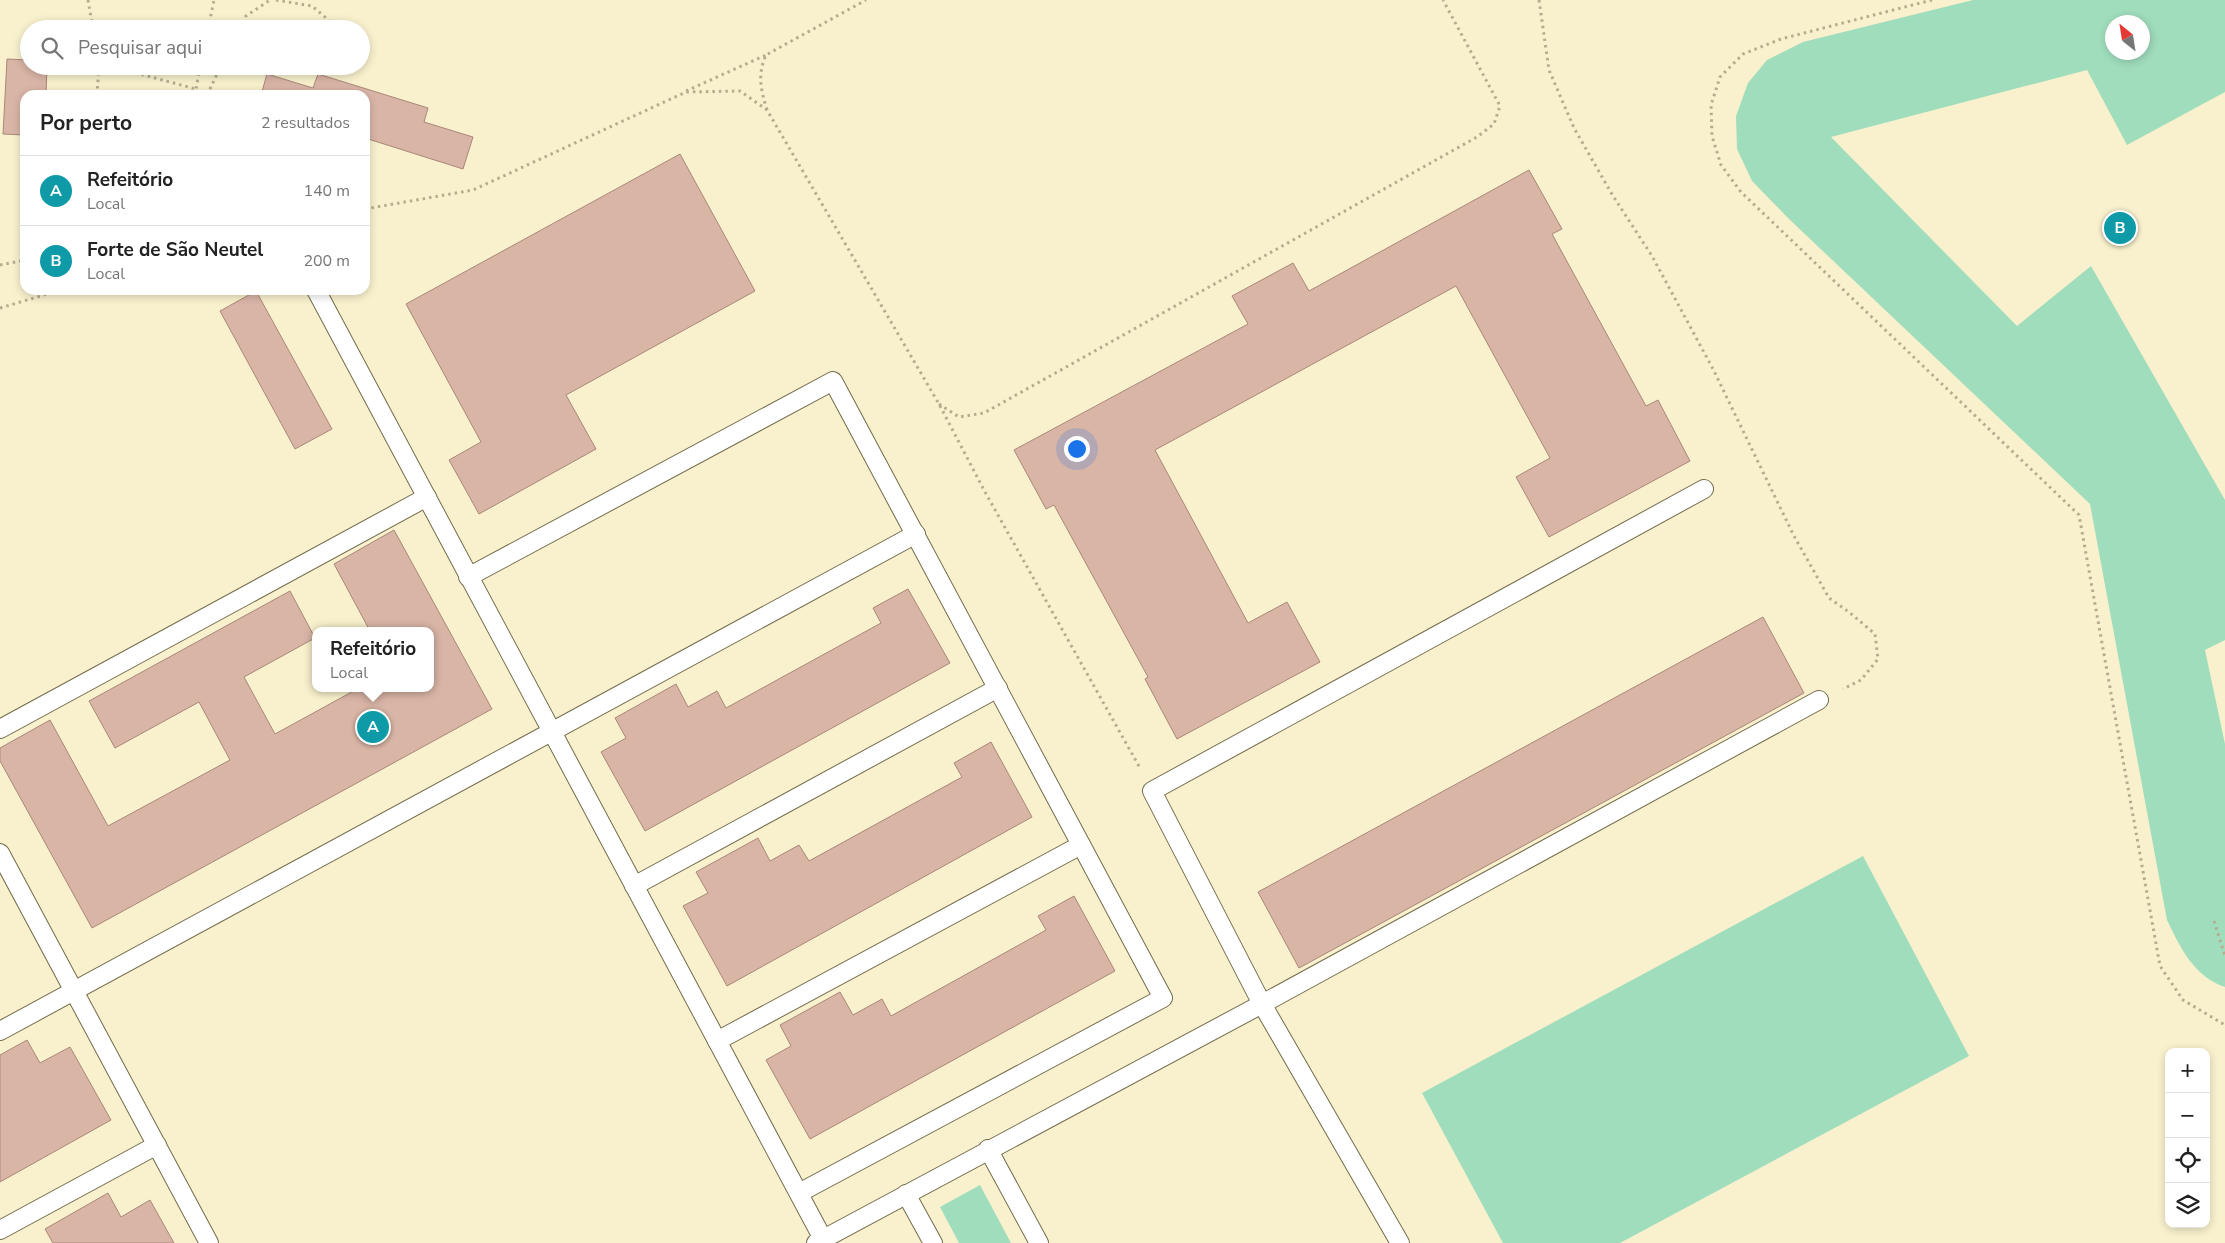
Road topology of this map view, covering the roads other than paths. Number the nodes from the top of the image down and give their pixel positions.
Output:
1 (319, 295) edge
2 (1704, 489) dead end
3 (427, 497) junction
4 (916, 534) junction
5 (468, 577) junction
6 (998, 688) junction
7 (1819, 700) road end
8 (0, 729) edge
9 (552, 731) junction
10 (1081, 845) junction
11 (0, 853) edge
12 (634, 886) junction
13 (74, 991) junction
14 (1262, 1004) junction
15 (0, 1031) edge
16 (717, 1041) junction
17 (156, 1145) junction
18 (988, 1149) junction
19 (799, 1193) junction
20 (906, 1194) junction
21 (0, 1230) edge
22 (819, 1241) edge
23 (209, 1243) edge
24 (933, 1243) edge
25 (1039, 1243) edge
26 (1400, 1243) edge

1 - 3 lane
2 - 14 lane
3 - 5 lane
3 - 8 lane
4 - 5 lane
4 - 6 lane
4 - 9 lane
5 - 9 lane
6 - 10 lane
6 - 12 lane
7 - 14 lane
9 - 12 lane
9 - 13 lane
10 - 16 lane
10 - 19 lane
11 - 13 lane
12 - 16 lane
13 - 15 lane
13 - 17 lane
14 - 18 lane
14 - 26 lane
16 - 19 lane
17 - 21 lane
17 - 23 lane
18 - 20 lane
18 - 25 lane
19 - 22 lane
20 - 22 lane
20 - 24 lane

